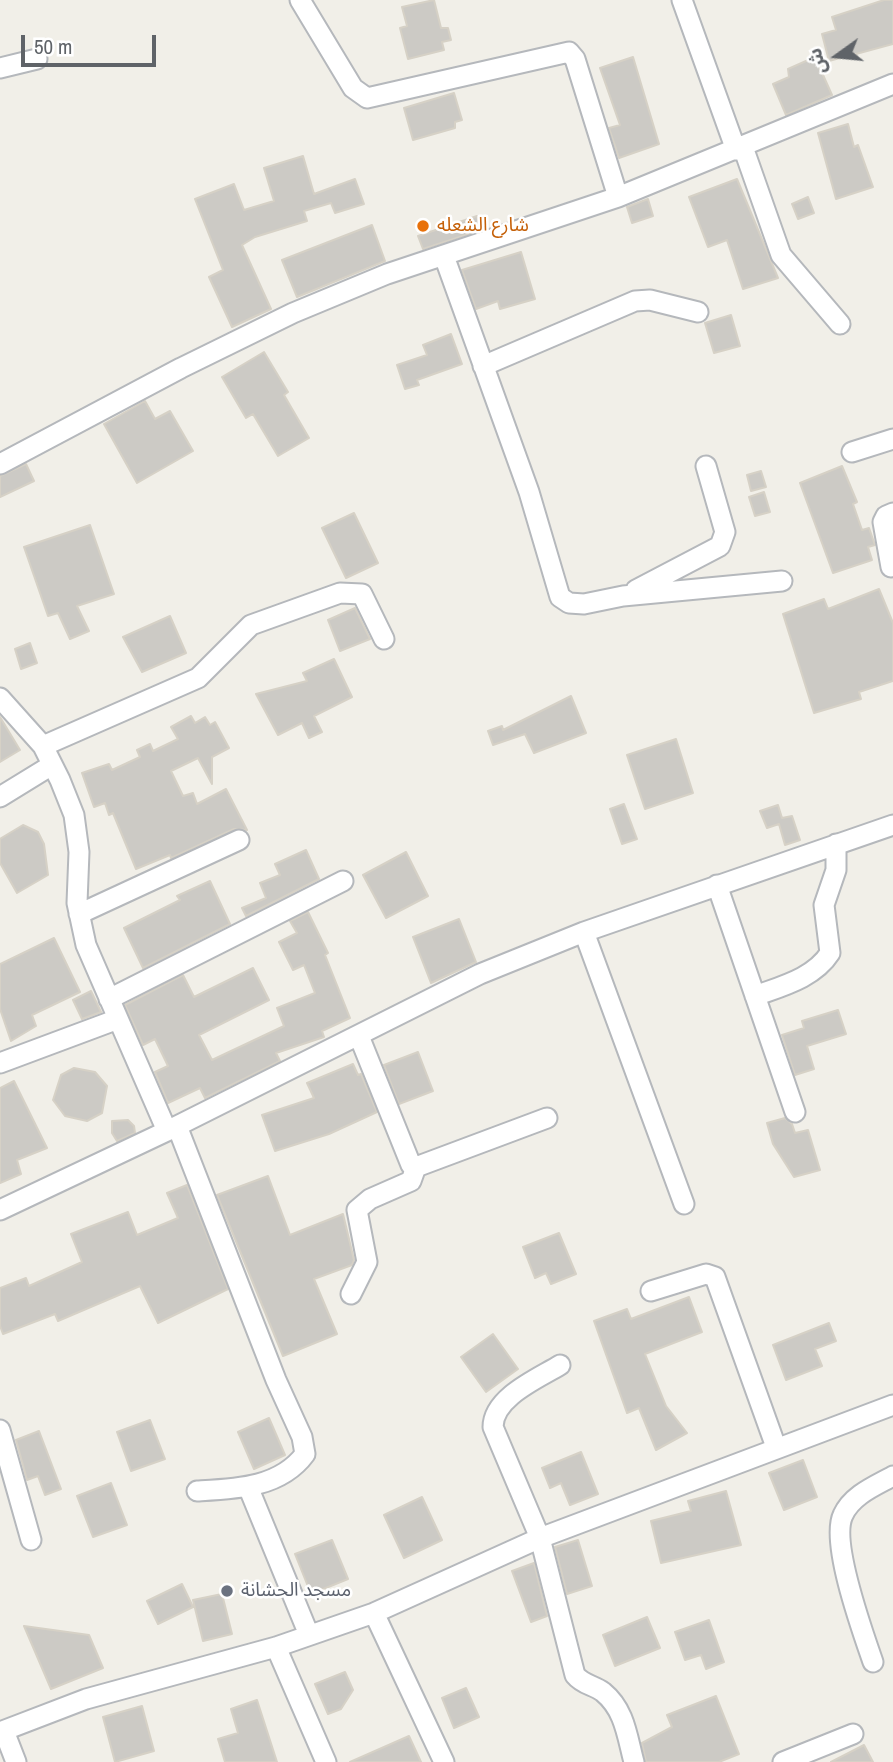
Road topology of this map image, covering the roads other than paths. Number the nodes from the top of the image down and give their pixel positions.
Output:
1 (300, 0) edge
2 (682, 0) edge
3 (37, 58) dead end
4 (0, 68) edge
5 (893, 84) edge
6 (739, 148) junction
7 (618, 197) junction
8 (444, 256) junction
9 (698, 312) dead end
10 (840, 324) dead end
11 (483, 366) junction
12 (893, 439) edge
13 (852, 452) dead end
14 (0, 464) edge
15 (706, 466) dead end
16 (893, 513) edge
17 (891, 567) edge
18 (782, 581) dead end
19 (626, 595) junction
20 (384, 639) dead end
21 (0, 698) edge
22 (43, 746) junction
23 (52, 765) junction
24 (0, 797) edge
25 (893, 825) edge
26 (239, 840) dead end
27 (836, 844) junction
28 (343, 881) dead end
29 (717, 885) junction
30 (79, 914) junction
31 (584, 932) junction
32 (755, 996) junction
33 (109, 999) junction
34 (118, 1018) junction
35 (359, 1036) junction
36 (0, 1063) edge
37 (795, 1112) dead end
38 (547, 1118) dead end
39 (172, 1128) junction
40 (416, 1167) junction
41 (684, 1203) dead end
42 (0, 1210) edge
43 (651, 1291) dead end
44 (351, 1294) dead end
45 (560, 1365) dead end
46 (893, 1405) edge
47 (0, 1430) edge
48 (776, 1447) junction
49 (893, 1476) edge
50 (249, 1489) junction
51 (197, 1491) dead end
52 (540, 1538) junction
53 (31, 1540) dead end
54 (374, 1613) junction
55 (309, 1635) junction
56 (276, 1647) junction
57 (873, 1662) dead end
58 (2, 1732) edge
59 (853, 1734) dead end
60 (793, 1760) edge
61 (16, 1762) edge
62 (326, 1762) edge
63 (444, 1762) edge
64 (634, 1762) edge

1 - 7 street
2 - 6 street
3 - 4 street
5 - 6 street
6 - 7 street
6 - 10 street
7 - 8 street
8 - 11 street
8 - 14 street
9 - 11 street
11 - 19 street
12 - 13 street
15 - 19 street
16 - 17 street
18 - 19 street
20 - 22 street
21 - 22 street
22 - 23 street
23 - 24 street
23 - 30 street
25 - 27 street
26 - 30 street
27 - 29 street
27 - 32 street
28 - 33 street
29 - 31 street
29 - 32 street
30 - 33 street
31 - 35 street
31 - 41 street
32 - 37 street
33 - 34 street
34 - 36 street
34 - 39 street
35 - 39 street
35 - 40 street
38 - 40 street
39 - 42 street
39 - 50 street
40 - 44 street
43 - 48 street
45 - 52 street
46 - 48 street
47 - 53 street
48 - 52 street
49 - 57 street
50 - 51 street
50 - 55 street
52 - 54 street
52 - 64 street
54 - 55 street
54 - 63 street
55 - 56 street
56 - 58 street
56 - 62 street
58 - 61 street
59 - 60 street

